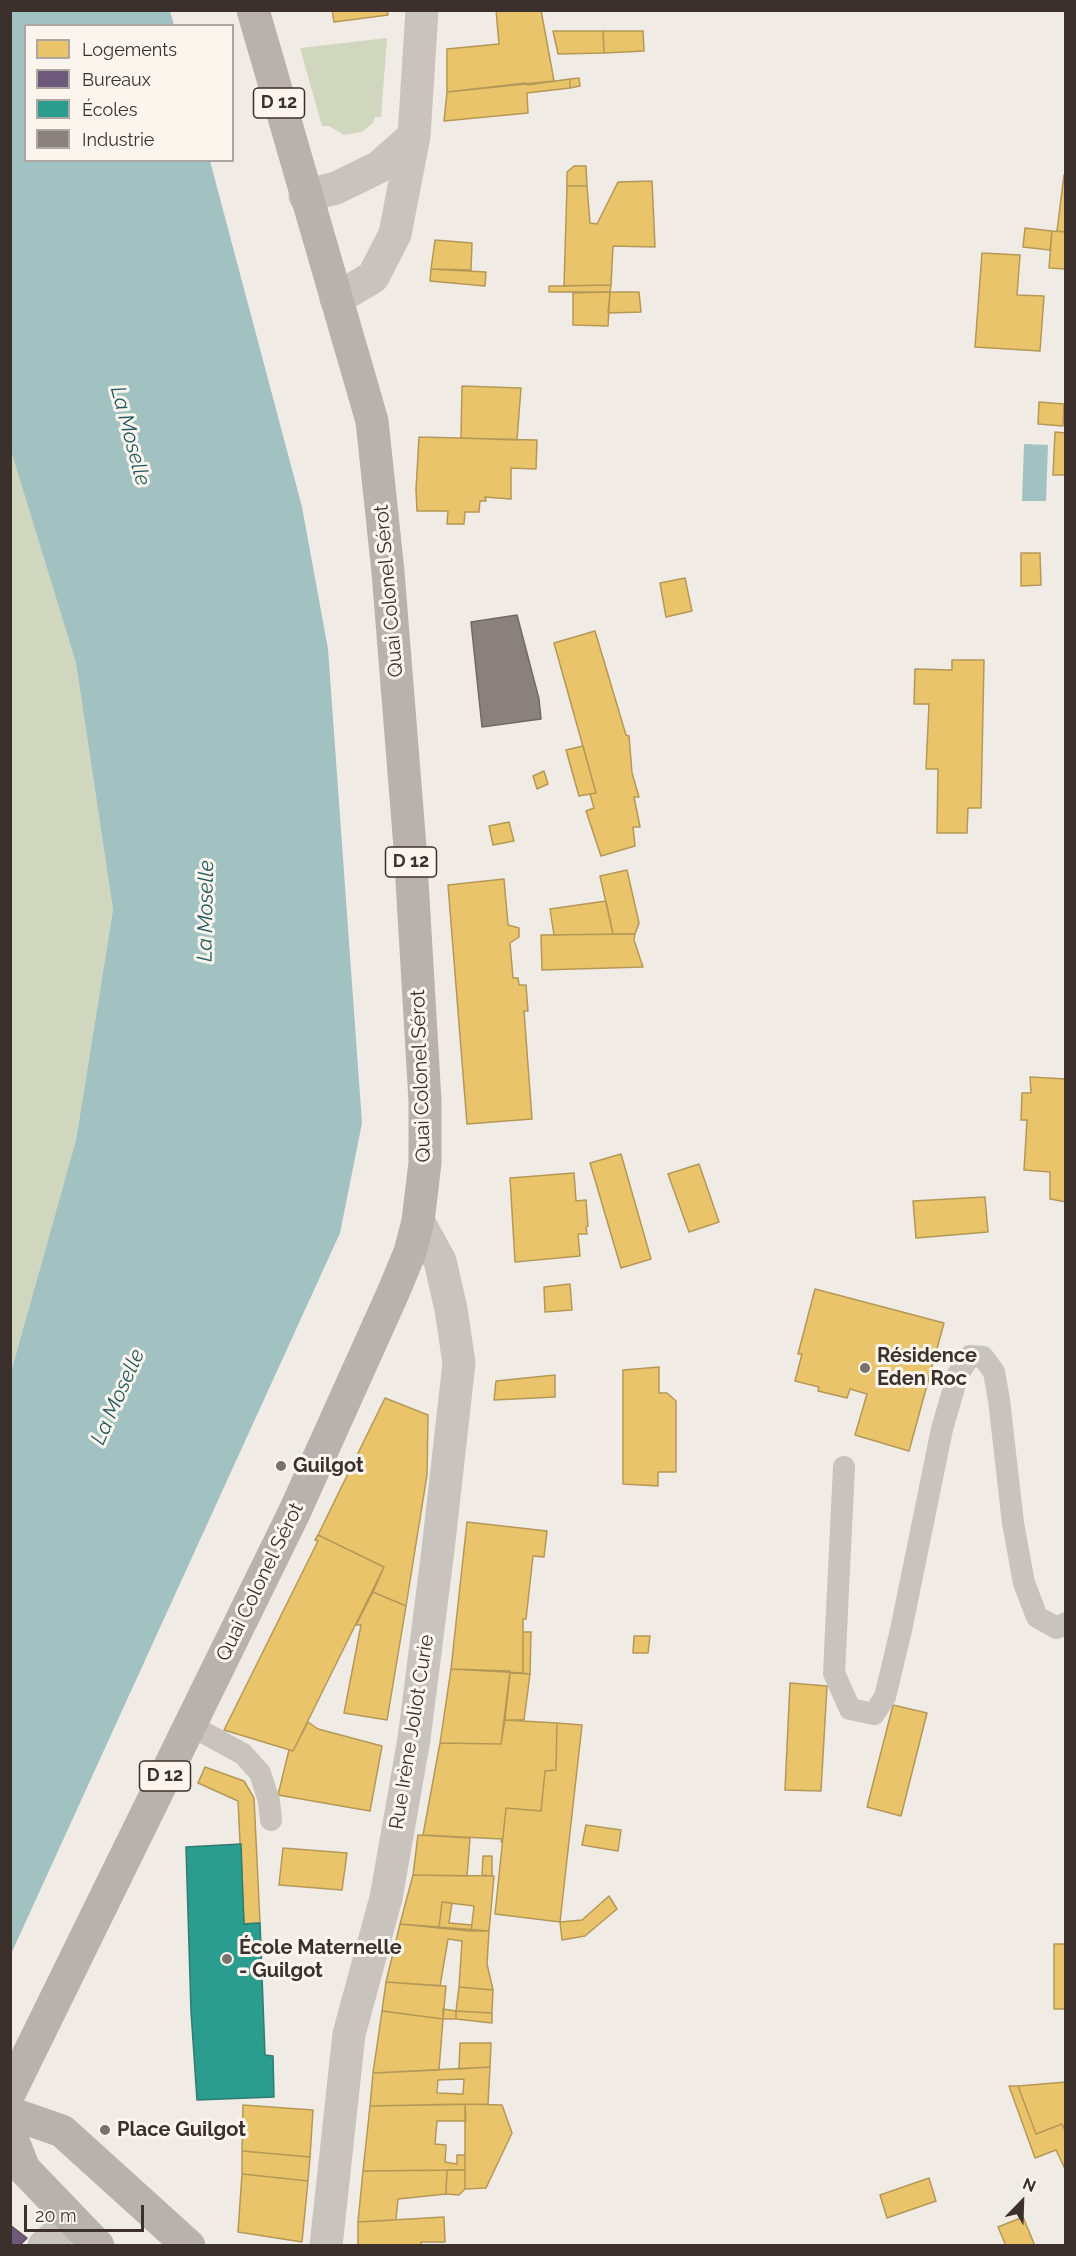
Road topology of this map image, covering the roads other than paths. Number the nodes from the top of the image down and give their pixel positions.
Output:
1 (253, 10) edge
2 (422, 10) edge
3 (414, 136) junction
4 (305, 196) junction
5 (336, 299) junction
6 (418, 1221) junction
7 (844, 1467) dead end
8 (1065, 1623) edge
9 (190, 1725) junction
10 (271, 1820) dead end
11 (10, 2092) edge
12 (10, 2113) edge
13 (10, 2133) edge
14 (72, 2221) junction
15 (44, 2246) edge
16 (98, 2246) edge
17 (189, 2246) edge
18 (326, 2246) edge

1 - 4 main road, D 12
2 - 3 street
3 - 4 street
3 - 5 street
4 - 5 main road, Quai Colonel Sérot / D 12
5 - 6 main road, Quai Colonel Sérot / D 12
6 - 9 main road, Quai Colonel Sérot / D 12
6 - 18 street, Rue Irène Joliot Curie
7 - 8 lane
9 - 10 lane
9 - 11 main road, Quai Colonel Sérot / D 12
12 - 17 main road
13 - 14 main road
14 - 15 street
14 - 16 main road

